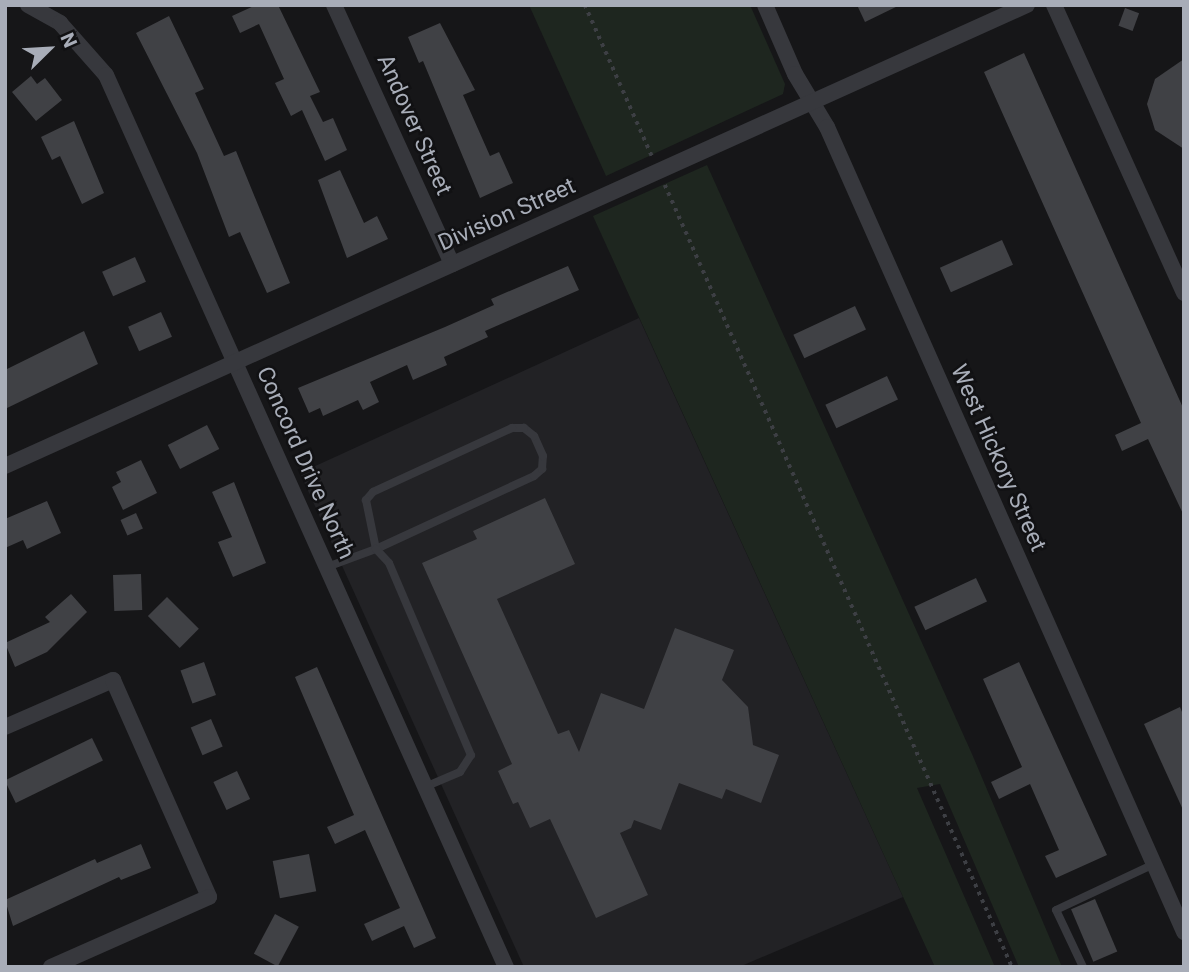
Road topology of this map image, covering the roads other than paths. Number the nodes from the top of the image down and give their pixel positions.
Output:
1 (28, 5) edge
2 (334, 5) edge
3 (765, 5) edge
4 (1027, 5) edge
5 (1054, 5) edge
6 (811, 102) junction
7 (452, 264) junction
8 (1184, 293) edge
9 (235, 363) junction
10 (5, 466) edge
11 (376, 549) junction
12 (327, 567) junction
13 (5, 727) edge
14 (425, 787) junction
15 (1153, 864) junction
16 (1184, 932) edge
17 (51, 967) edge
18 (506, 967) edge
19 (1083, 967) edge

1 - 9 street, Concord Drive North
2 - 7 street, Andover Street
3 - 6 street, West Hickory Street
4 - 6 street, Division Street
5 - 8 street
6 - 7 street, Division Street
6 - 15 street, West Hickory Street
7 - 9 street, Division Street
9 - 10 street, Division Street
9 - 12 street, Concord Drive North
11 - 11 lane
11 - 12 lane
11 - 14 lane
12 - 14 street, Concord Drive North
13 - 17 street
14 - 18 street, Concord Drive North
15 - 16 street, West Hickory Street
15 - 19 lane

